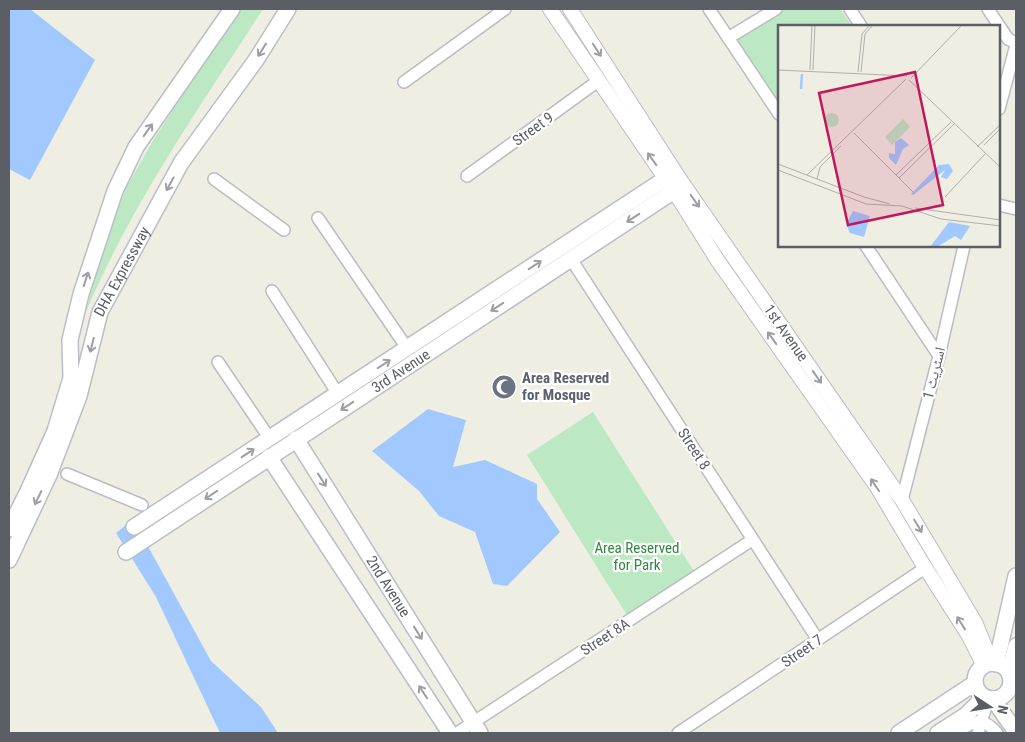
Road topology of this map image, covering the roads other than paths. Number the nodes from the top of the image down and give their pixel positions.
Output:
1 (232, 9) edge
2 (288, 9) edge
3 (505, 9) edge
4 (550, 9) edge
5 (570, 9) edge
6 (709, 9) edge
7 (776, 9) edge
8 (850, 9) edge
9 (988, 9) edge
10 (860, 25) edge
11 (999, 25) edge
12 (1000, 26) edge
13 (728, 38) junction
14 (1016, 44) edge
15 (598, 81) junction
16 (404, 82) dead end
17 (1000, 105) edge
18 (778, 113) edge
19 (468, 176) dead end
20 (214, 179) dead end
21 (670, 185) junction
22 (1000, 205) edge
23 (1016, 209) edge
24 (318, 218) dead end
25 (284, 230) dead end
26 (867, 248) edge
27 (964, 248) edge
28 (571, 259) junction
29 (272, 291) dead end
30 (407, 348) junction
31 (939, 356) junction
32 (218, 362) dead end
33 (338, 394) junction
34 (270, 439) junction
35 (296, 439) junction
36 (269, 457) junction
37 (67, 474) dead end
38 (902, 500) junction
39 (142, 505) dead end
40 (134, 527) dead end
41 (9, 529) edge
42 (752, 540) junction
43 (126, 552) dead end
44 (9, 560) edge
45 (925, 568) junction
46 (1016, 576) edge
47 (818, 640) junction
48 (1016, 646) edge
49 (991, 665) junction
50 (1009, 673) junction
51 (975, 683) junction
52 (1013, 694) edge
53 (988, 698) junction
54 (477, 728) edge
55 (980, 728) edge
56 (1016, 732) edge
57 (450, 733) edge
58 (457, 733) edge
59 (678, 733) edge
60 (900, 733) edge
61 (938, 733) edge
62 (955, 733) edge
63 (997, 733) edge

41 -> 1 main road, DHA Expressway
2 -> 44 main road, DHA Expressway
3 - 16 street
4 - 15 street
5 -> 38 street, 1st Avenue
6 - 13 street
7 - 13 street
8 - 10 street
9 - 11 street
12 - 14 street
13 - 18 street
14 - 17 street
15 - 19 street, Street 9
21 -> 15 street
20 - 25 street
21 -> 28 main road, 3rd Avenue
30 -> 21 main road, 3rd Avenue
45 -> 21 street
22 - 23 street
24 - 30 street
26 - 31 street
27 - 31 street, اسٹریٹ 1
28 -> 35 main road, 3rd Avenue
28 - 42 street, Street 8
29 - 33 street
33 -> 30 main road, 3rd Avenue
31 - 38 street, اسٹریٹ 1
32 - 34 street
33 - 34 main road, 3rd Avenue
40 -> 34 main road, 3rd Avenue
35 - 36 main road, 3rd Avenue
35 -> 54 main road, 2nd Avenue
36 -> 43 main road, 3rd Avenue
57 -> 36 main road, 2nd Avenue
37 - 39 street
38 -> 49 street, 1st Avenue
42 - 47 street, Street 8
42 - 54 street, Street 8A
45 - 47 street, Street 7
49 -> 45 street
46 - 49 main road
47 - 59 street, Street 7
48 - 50 main road
49 - 50 main road
49 - 51 main road
50 - 52 main road
51 - 53 main road
51 - 60 main road
52 - 53 main road
53 - 55 street
53 - 56 main road
53 - 61 main road
54 - 58 street, Street 8A
55 - 62 street
55 - 63 street

